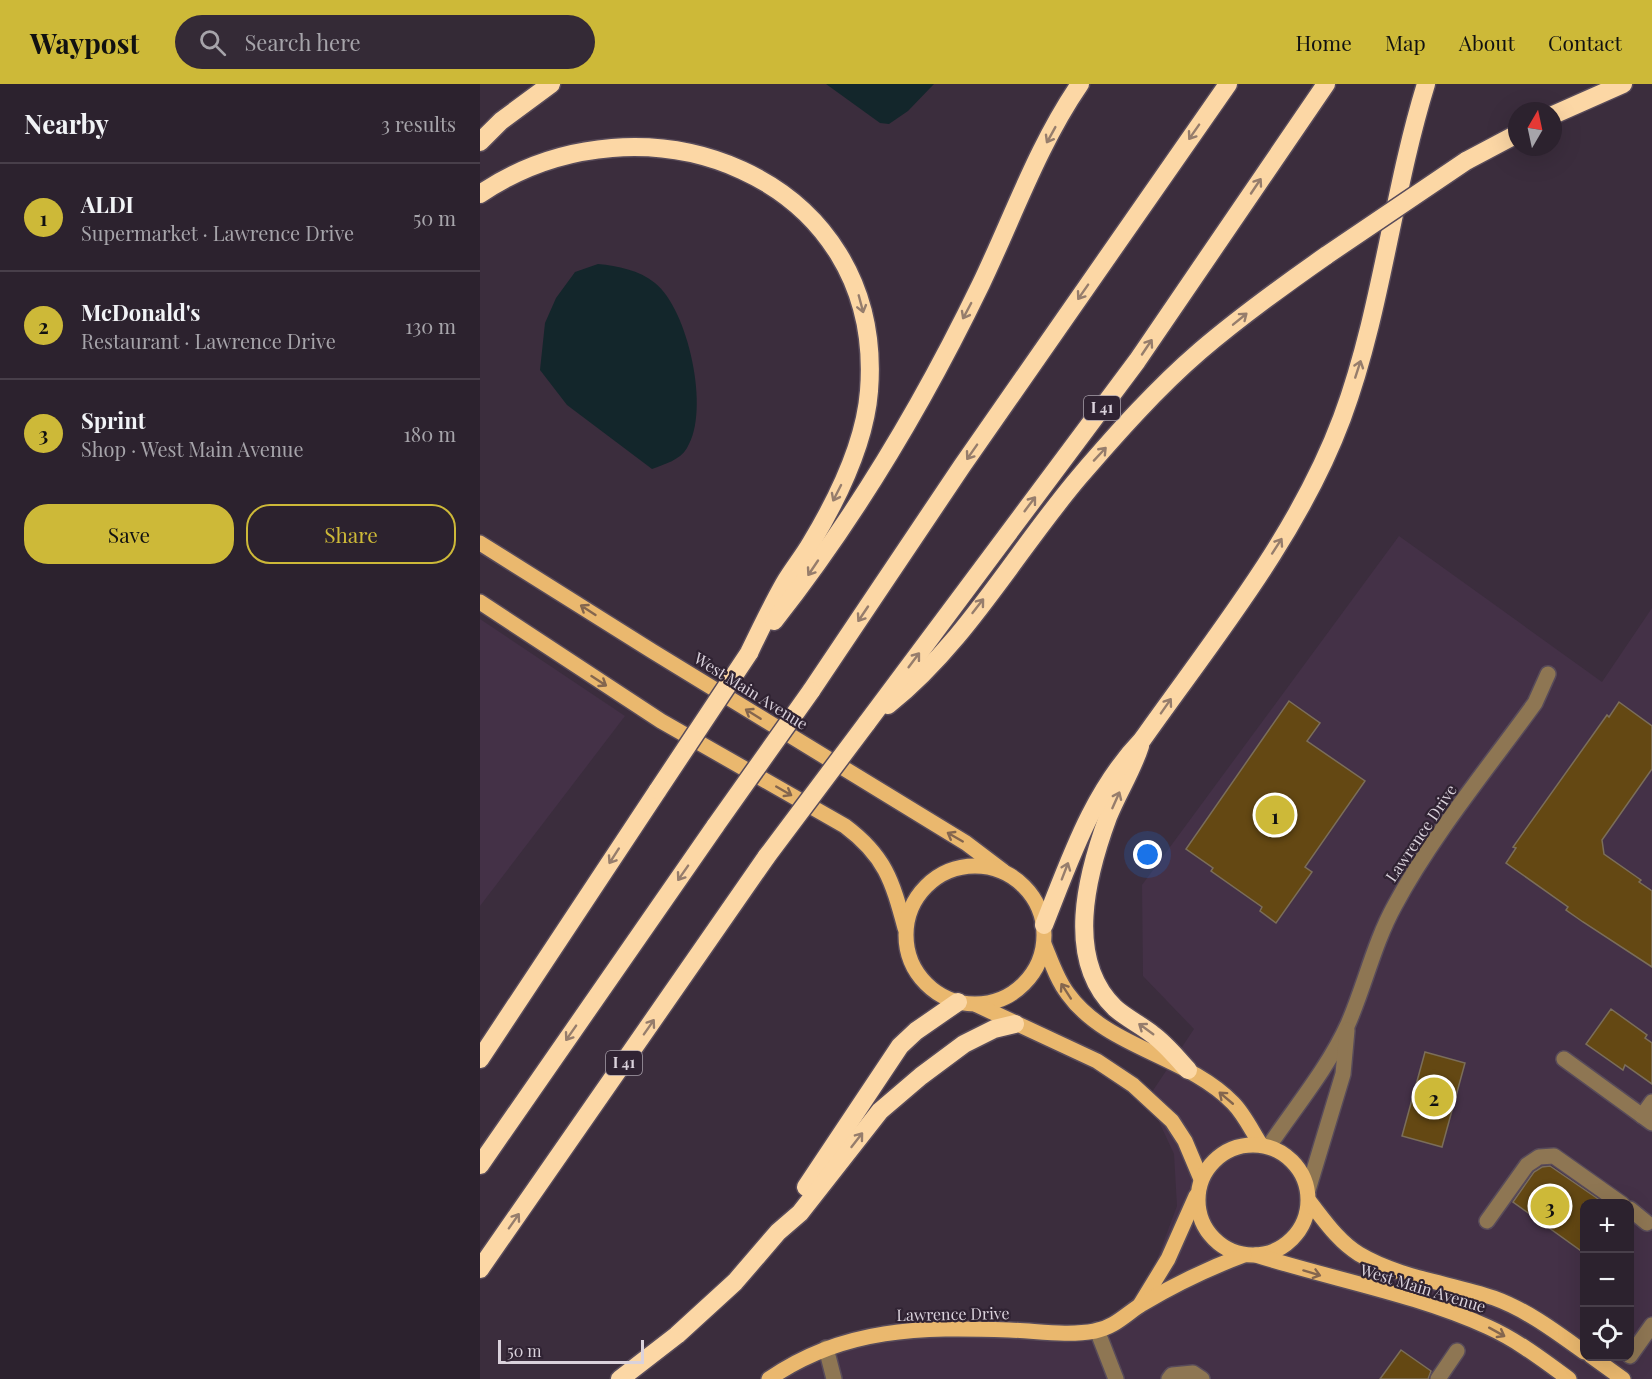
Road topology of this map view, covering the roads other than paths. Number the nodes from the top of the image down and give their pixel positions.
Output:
1 (551, 84) edge
2 (1080, 84) edge
3 (1227, 84) edge
4 (1326, 84) edge
5 (1426, 84) edge
6 (1623, 84) edge
7 (1562, 111) edge
8 (1508, 139) edge
9 (480, 142) edge
10 (480, 194) edge
11 (480, 543) edge
12 (480, 602) edge
13 (749, 653) junction
14 (1548, 674) dead end
15 (866, 724) junction
16 (1142, 740) junction
17 (1003, 871) junction
18 (1044, 925) junction
19 (905, 928) junction
20 (1044, 944) junction
21 (966, 1003) junction
22 (1015, 1024) junction
23 (1348, 1024) junction
24 (480, 1059) edge
25 (1564, 1059) dead end
26 (1188, 1070) junction
27 (1652, 1102) edge
28 (1647, 1120) edge
29 (1265, 1146) junction
30 (480, 1165) edge
31 (1199, 1186) junction
32 (1308, 1196) junction
33 (1616, 1199) edge
34 (1634, 1213) edge
35 (1487, 1221) dead end
36 (1647, 1223) dead end
37 (778, 1232) junction
38 (1250, 1255) junction
39 (480, 1269) edge
40 (1140, 1305) junction
41 (1652, 1325) edge
42 (1097, 1330) junction
43 (826, 1348) junction
44 (1580, 1349) edge
45 (1634, 1349) edge
46 (1457, 1352) dead end
47 (1597, 1361) edge
48 (1626, 1361) edge
49 (1617, 1377) edge
50 (620, 1379) edge
51 (769, 1379) edge
52 (834, 1379) edge
53 (1116, 1379) edge
54 (1169, 1379) edge
55 (1202, 1379) edge
56 (1438, 1379) edge
57 (1569, 1379) edge

1 - 9 highway
2 -> 13 highway
3 -> 30 highway, bridge
15 -> 4 highway, I 41
16 -> 5 highway
6 - 7 highway
15 -> 8 highway, bridge
10 -> 13 highway
17 -> 11 main road, West Main Avenue
12 -> 19 main road
13 -> 24 highway, bridge
14 - 23 street, Lawrence Drive
39 -> 15 highway, I 41, bridge
18 -> 16 highway
26 -> 16 highway
17 - 18 main road
17 - 19 main road
18 - 20 main road
19 - 21 main road
20 - 21 main road
26 -> 20 main road
21 - 22 main road
21 - 37 highway
22 - 31 main road
37 -> 22 highway
23 - 29 street, Lawrence Drive
23 - 32 street, Lawrence Drive
25 - 28 street
29 -> 26 main road
27 - 28 street
29 - 31 main road
29 - 32 main road
31 - 38 main road
31 - 40 main road, Lawrence Drive
32 - 38 main road
32 - 44 main road, West Main Avenue
33 - 35 street
34 - 36 street
37 - 50 highway
38 - 40 main road, Lawrence Drive
38 -> 57 main road, West Main Avenue
40 - 42 main road, Lawrence Drive
41 - 45 street
42 - 43 main road, Lawrence Drive
42 - 53 street
43 - 51 main road, Lawrence Drive
43 - 52 street
46 - 56 street
47 - 49 main road
48 - 49 street
54 - 55 street

